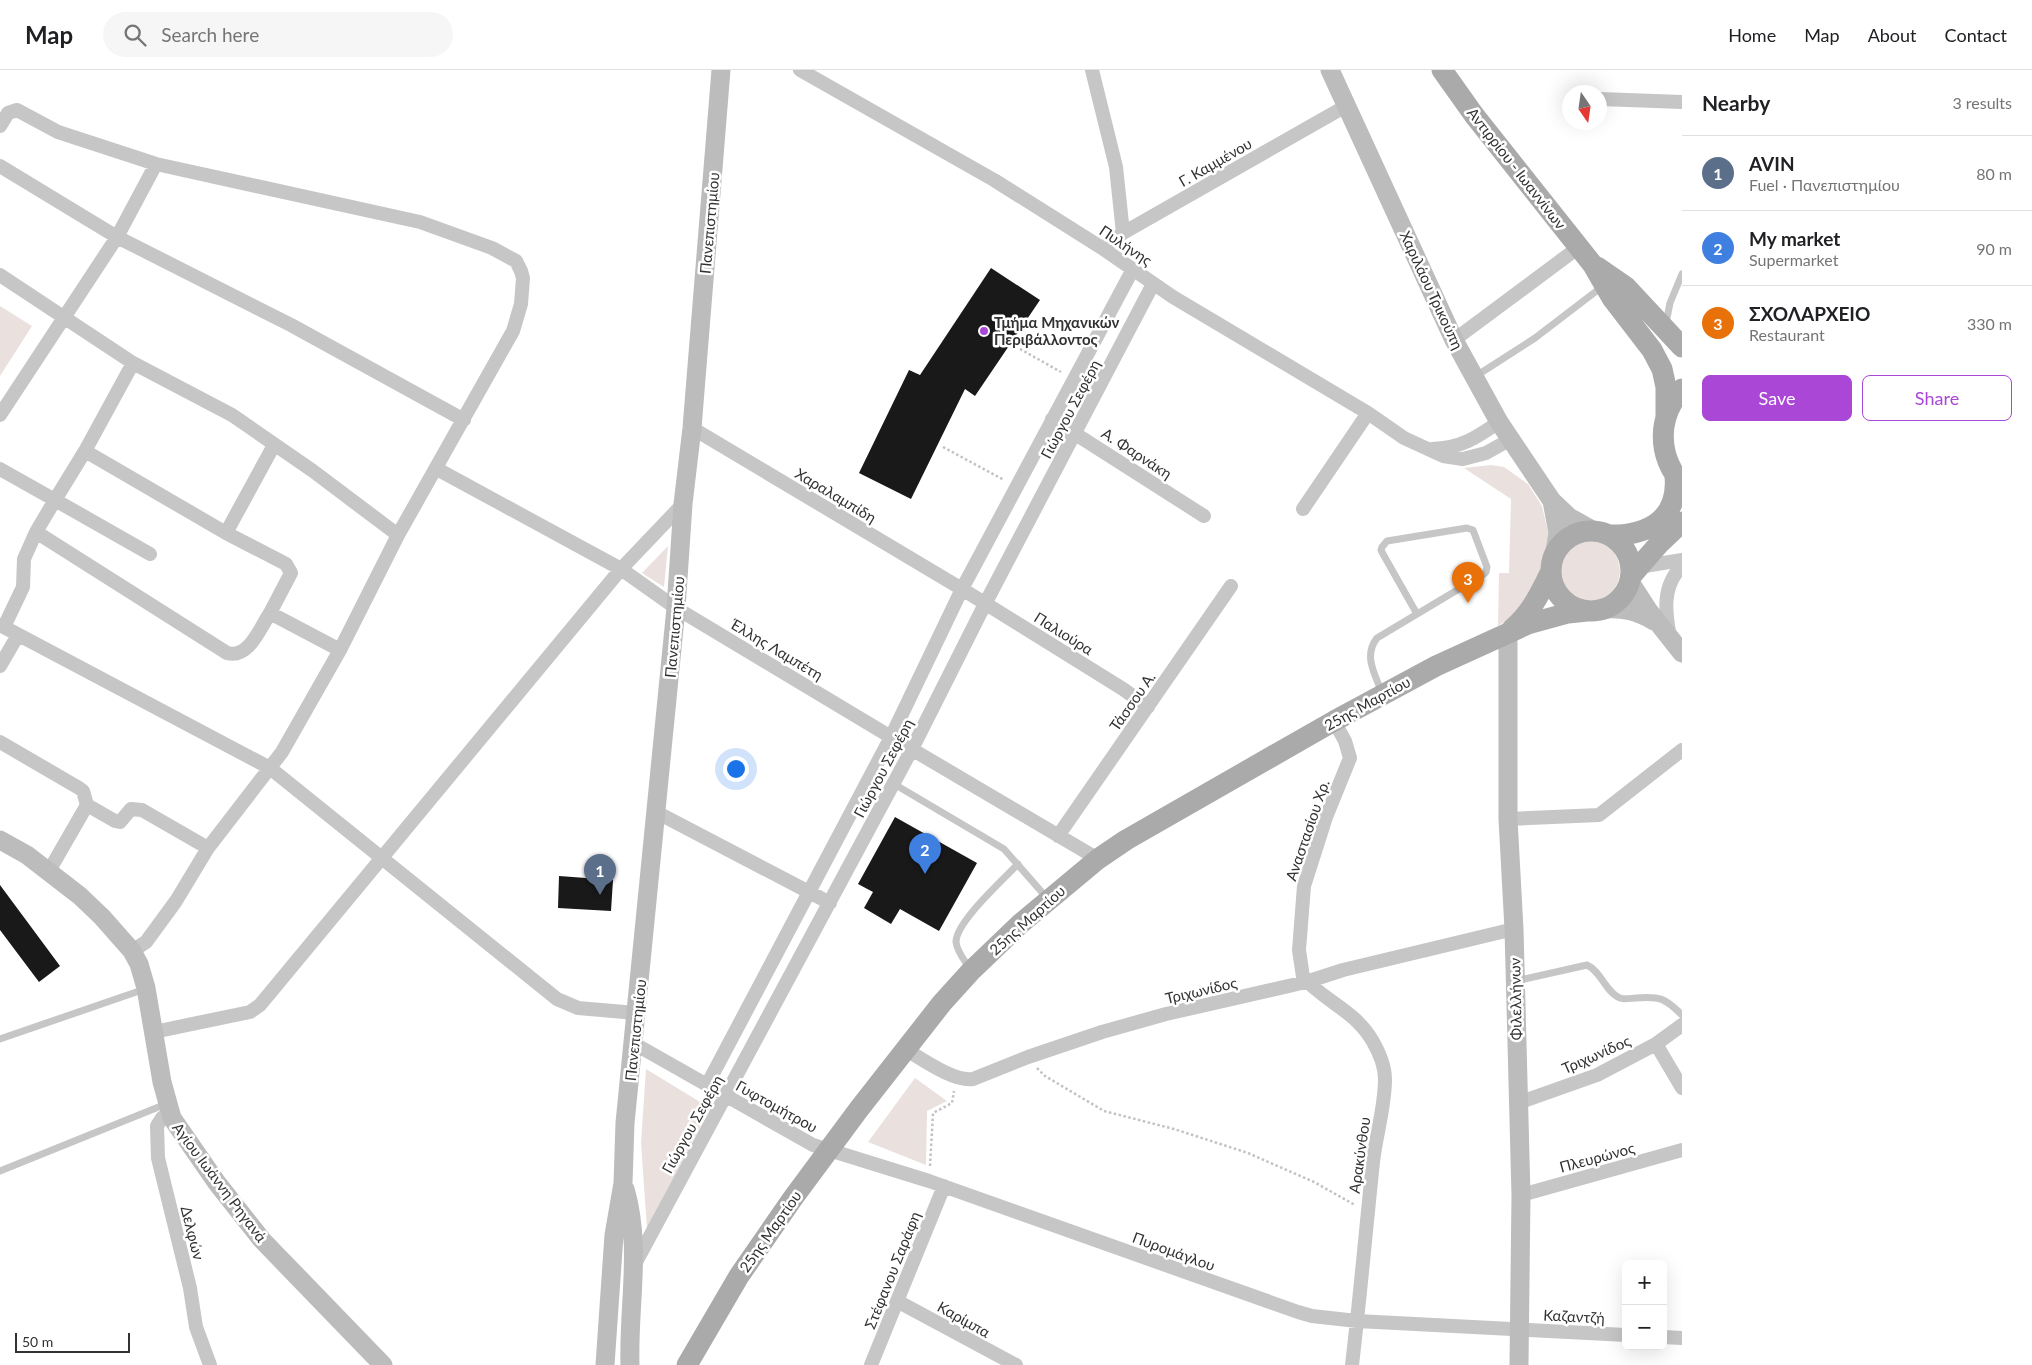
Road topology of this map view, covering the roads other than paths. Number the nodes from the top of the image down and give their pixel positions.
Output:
1 (721, 70) edge
2 (800, 70) edge
3 (1092, 70) edge
4 (1330, 70) edge
5 (1442, 70) edge
6 (1607, 99) edge
7 (1682, 102) edge
8 (1346, 106) junction
9 (0, 126) edge
10 (156, 164) junction
11 (0, 166) edge
12 (1123, 233) junction
13 (117, 237) junction
14 (1579, 247) junction
15 (1102, 248) junction
16 (1132, 269) junction
17 (1682, 274) edge
18 (0, 275) edge
19 (1609, 282) junction
20 (1154, 284) junction
21 (64, 316) junction
22 (1666, 331) junction
23 (1454, 340) junction
24 (1682, 347) edge
25 (132, 363) junction
26 (1476, 376) junction
27 (1682, 389) edge
28 (1368, 413) junction
29 (0, 415) edge
30 (1666, 416) junction
31 (1052, 419) junction
32 (464, 420) junction
33 (1500, 422) junction
34 (692, 428) junction
35 (1076, 433) junction
36 (1511, 439) junction
37 (274, 445) junction
38 (1431, 449) junction
39 (84, 451) junction
40 (0, 469) edge
41 (437, 469) junction
42 (1679, 480) edge
43 (55, 500) junction
44 (1552, 501) junction
45 (683, 504) junction
46 (1303, 509) dead end
47 (1204, 516) dead end
48 (1682, 522) edge
49 (36, 532) junction
50 (226, 532) junction
51 (1602, 533) junction
52 (398, 535) junction
53 (1556, 551) junction
54 (150, 554) dead end
55 (1682, 560) edge
56 (1682, 566) edge
57 (622, 569) junction
58 (1550, 573) junction
59 (1633, 575) junction
60 (1231, 586) dead end
61 (962, 590) junction
62 (986, 604) junction
63 (676, 608) junction
64 (1596, 610) junction
65 (270, 613) junction
66 (1417, 614) junction
67 (2, 626) edge
68 (1664, 631) junction
69 (1508, 632) junction
70 (18, 635) junction
71 (340, 650) junction
72 (1682, 653) edge
73 (0, 666) edge
74 (1383, 694) junction
75 (1148, 707) junction
76 (1334, 721) junction
77 (891, 737) junction
78 (0, 742) edge
79 (912, 749) junction
80 (1682, 750) edge
81 (270, 768) junction
82 (894, 784) junction
83 (86, 805) junction
84 (656, 812) junction
85 (1508, 819) junction
86 (1058, 836) junction
87 (0, 840) edge
88 (208, 848) junction
89 (382, 859) junction
90 (1098, 859) junction
91 (1018, 864) junction
92 (48, 871) junction
93 (810, 892) junction
94 (1049, 900) junction
95 (830, 902) junction
96 (1514, 929) junction
97 (132, 951) junction
98 (971, 972) junction
99 (1306, 982) junction
100 (1514, 982) junction
101 (146, 988) junction
102 (636, 1013) junction
103 (1682, 1015) edge
104 (1682, 1025) edge
105 (154, 1032) junction
106 (0, 1040) edge
107 (633, 1044) junction
108 (1656, 1044) junction
109 (905, 1049) junction
110 (707, 1085) junction
111 (1682, 1088) edge
112 (726, 1096) junction
113 (1518, 1103) junction
114 (168, 1108) junction
115 (1682, 1150) edge
116 (827, 1151) junction
117 (0, 1171) edge
118 (623, 1183) junction
119 (944, 1186) junction
120 (1521, 1195) junction
121 (635, 1264) junction
122 (897, 1301) junction
123 (1357, 1321) junction
124 (1520, 1330) junction
125 (1622, 1335) edge
126 (1667, 1337) edge
127 (1682, 1338) edge
128 (210, 1365) edge
129 (383, 1365) edge
130 (605, 1365) edge
131 (630, 1365) edge
132 (687, 1365) edge
133 (871, 1365) edge
134 (1016, 1365) edge
135 (1352, 1365) edge
136 (1519, 1365) edge

1 - 34 street, Πανεπιστημίου
2 - 15 street, Πυλήνης
3 - 12 street
4 - 8 street, Χαριλάου Τρικούπη
5 - 14 main road, Αντιρρίου - Ιωαννίνων
6 - 7 street
8 - 12 street, Γ. Καμμένου
8 - 23 street, Χαριλάου Τρικούπη
9 - 10 street
10 - 13 street
10 - 32 street
11 - 13 street
12 - 15 street, Γ. Καμμένου
13 - 21 street
13 - 32 street
14 - 19 main road, Αντιρρίου - Ιωαννίνων
14 - 23 street
15 - 16 street, Πυλήνης
16 - 20 street, Πυλήνης
16 - 31 street, Γιώργου Σεφέρη
17 - 22 lane
18 - 21 street
19 - 22 main road, Αντιρρίου - Ιωαννίνων
19 - 26 lane
19 - 30 main road, Αντιρρίου - Ιωαννίνων
20 - 28 street, Πυλήνης
20 - 35 street, Γιώργου Σεφέρη
21 - 25 street
21 - 29 street
22 - 24 main road, Αντιρρίου - Ιωαννίνων
23 - 26 street, Χαριλάου Τρικούπη
25 - 37 street
25 - 39 street
26 - 33 street, Χαριλάου Τρικούπη
27 - 30 main road
28 - 38 street, Πυλήνης
28 - 46 street
30 - 42 main road
31 - 35 street, Α. Φαρνάκη
31 - 61 street, Γιώργου Σεφέρη
32 - 41 street
33 - 36 street, Χαριλάου Τρικούπη
33 - 38 street, Πυλήνης
34 - 45 street, Πανεπιστημίου
34 - 61 street, Χαραλαμπίδη
35 - 47 street, Α. Φαρνάκη
35 - 62 street, Γιώργου Σεφέρη
36 - 38 street, Πυλήνης
36 - 44 street, Χαριλάου Τρικούπη
37 - 50 street
37 - 52 street
39 - 43 street
39 - 50 street
40 - 43 street
41 - 52 street
41 - 57 street, Έλλης Λαμπέτη
42 - 51 main road
43 - 49 street
43 - 54 street
44 - 51 street, Χαριλάου Τρικούπη
44 - 53 street, Χαριλάου Τρικούπη
45 - 57 street
45 - 63 street, Πανεπιστημίου
48 - 59 main road
49 - 65 street
49 - 67 street
50 - 65 street
51 - 53 main road
51 - 59 main road
52 - 71 street
53 - 58 main road
55 - 59 street
56 - 68 street
57 - 63 street, Έλλης Λαμπέτη
57 - 89 street
58 - 64 main road
58 - 69 main road, 25ης Μαρτίου
59 - 64 main road
59 - 68 street
60 - 75 street, Τάσσου Α.
61 - 62 street, Παλιούρα
61 - 77 street, Γιώργου Σεφέρη
62 - 75 street, Παλιούρα
62 - 79 street, Γιώργου Σεφέρη
63 - 77 street, Έλλης Λαμπέτη
63 - 84 street, Πανεπιστημίου
64 - 68 street
64 - 69 main road, 25ης Μαρτίου
65 - 71 street
66 - 66 lane
66 - 74 lane
67 - 70 street
68 - 72 street
69 - 74 main road, 25ης Μαρτίου
69 - 85 street, Φιλελλήνων
70 - 73 street
70 - 81 street
71 - 81 street
74 - 76 main road, 25ης Μαρτίου
75 - 86 street, Τάσσου Α.
76 - 90 main road, 25ης Μαρτίου
76 - 99 street, Αναστασίου Χρ.
77 - 79 street, Έλλης Λαμπέτη
77 - 93 street, Γιώργου Σεφέρη
78 - 83 street
79 - 82 street, Γιώργου Σεφέρη
79 - 86 street, Έλλης Λαμπέτη
80 - 85 street
81 - 88 street
81 - 89 street
82 - 91 lane
82 - 95 street, Γιώργου Σεφέρη
83 - 88 street
83 - 92 street
84 - 93 street
84 - 102 street, Πανεπιστημίου
85 - 96 street, Φιλελλήνων
86 - 90 street, Έλλης Λαμπέτη
87 - 92 street, Αγίου Ιωάννη Ρηγανά
88 - 97 street
89 - 102 street
89 - 105 street
90 - 94 main road, 25ης Μαρτίου
91 - 94 lane
91 - 98 lane
92 - 97 street, Αγίου Ιωάννη Ρηγανά
93 - 95 street
93 - 110 street, Γιώργου Σεφέρη
94 - 98 main road, 25ης Μαρτίου
95 - 112 street, Γιώργου Σεφέρη
96 - 99 street, Τριχωνίδος
96 - 100 street, Φιλελλήνων
97 - 101 street, Αγίου Ιωάννη Ρηγανά
98 - 109 main road, 25ης Μαρτίου
99 - 109 street, Τριχωνίδος
99 - 123 street, Αρακύνθου
100 - 103 lane
100 - 113 street, Φιλελλήνων
101 - 105 street, Αγίου Ιωάννη Ρηγανά
101 - 106 lane
102 - 107 street, Πανεπιστημίου
104 - 108 street, Τριχωνίδος
105 - 114 street, Αγίου Ιωάννη Ρηγανά
107 - 110 street, Γυφτομήτρου
107 - 118 street, Πανεπιστημίου
108 - 111 street
108 - 113 street, Τριχωνίδος
109 - 116 main road, 25ης Μαρτίου
110 - 112 street, Γυφτομήτρου
112 - 116 street, Γυφτομήτρου
112 - 121 street, Γιώργου Σεφέρη
113 - 120 street, Φιλελλήνων
114 - 117 lane
114 - 128 street, Δελφών
114 - 129 street, Αγίου Ιωάννη Ρηγανά
115 - 120 street, Πλευρώνος
116 - 119 street, Πυρομάγλου
116 - 132 main road, 25ης Μαρτίου
118 - 121 street, Πανεπιστημίου
118 - 130 street, Πανεπιστημίου
119 - 122 street, Στέφανου Σαράφη
119 - 123 street, Πυρομάγλου
120 - 124 street, Φιλελλήνων
121 - 131 street, Πανεπιστημίου
122 - 133 street, Στέφανου Σαράφη
122 - 134 street, Καρίμπα
123 - 124 street, Πυρομάγλου
123 - 135 street, Αρακύνθου
124 - 125 street, Καζαντζή
124 - 136 street, Φιλελλήνων
126 - 127 street

